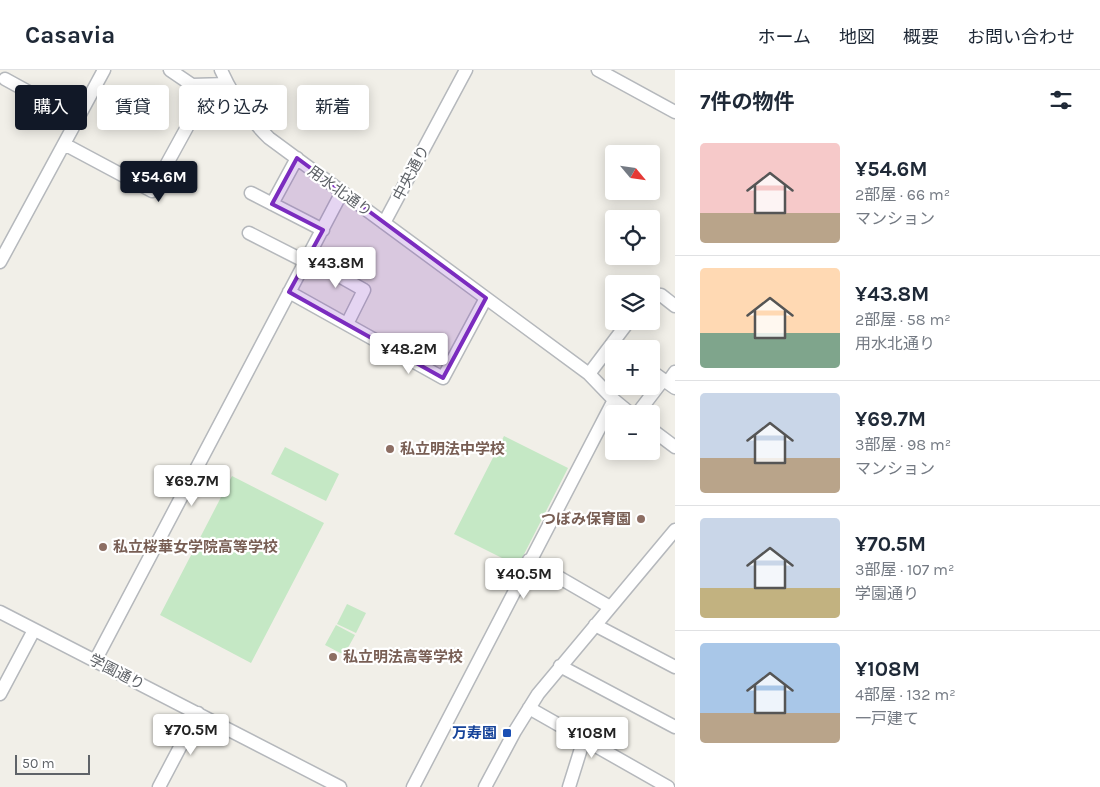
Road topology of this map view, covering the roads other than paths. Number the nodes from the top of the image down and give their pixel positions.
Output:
1 (104, 70) edge
2 (170, 70) edge
3 (222, 70) edge
4 (466, 70) edge
5 (598, 70) edge
6 (5, 79) dead end
7 (227, 84) joint
8 (16, 85) edge
9 (192, 85) joint
10 (87, 102) edge
11 (675, 112) edge
12 (72, 130) edge
13 (185, 130) edge
14 (262, 130) edge
15 (64, 144) junction
16 (297, 158) junction
17 (342, 192) junction
18 (251, 193) dead end
19 (272, 204) junction
20 (384, 223) junction
21 (322, 230) junction
22 (249, 233) dead end
23 (307, 260) junction
24 (0, 262) edge
25 (289, 292) junction
26 (483, 295) junction
27 (660, 295) edge
28 (675, 306) edge
29 (347, 324) junction
30 (605, 358) edge
31 (589, 374) junction
32 (670, 381) edge
33 (614, 400) junction
34 (620, 405) edge
35 (646, 405) edge
36 (660, 436) edge
37 (675, 447) edge
38 (675, 530) edge
39 (529, 560) junction
40 (610, 607) junction
41 (0, 612) edge
42 (595, 625) junction
43 (34, 630) junction
44 (95, 661) junction
45 (560, 666) junction
46 (675, 666) edge
47 (0, 694) edge
48 (529, 708) junction
49 (198, 713) junction
50 (675, 727) edge
51 (584, 739) junction
52 (159, 787) edge
53 (340, 787) edge
54 (413, 787) edge
55 (485, 787) edge
56 (569, 787) edge
57 (668, 787) edge

1 - 10 street
2 - 9 street
3 - 7 street, 用水北通り
4 - 20 street, 中央通り
5 - 11 street
6 - 8 street
7 - 9 street
12 - 15 street
13 - 15 street
14 - 16 street, 用水北通り
15 - 24 street
16 - 17 street, 用水北通り
16 - 19 street
17 - 20 street, 用水北通り
17 - 21 street
18 - 19 street
19 - 21 street
20 - 26 street, 用水北通り
21 - 23 street
22 - 23 street
23 - 25 street
23 - 29 street
25 - 29 street
25 - 44 street
26 - 29 street
26 - 31 street, 用水北通り
27 - 28 street
30 - 31 street
31 - 33 street, 用水北通り
32 - 35 street
33 - 34 street, 用水北通り
33 - 39 street
36 - 37 street
38 - 40 street
39 - 40 street
39 - 54 street
40 - 42 street
41 - 43 street, 学園通り
42 - 45 street
42 - 46 street
43 - 44 street, 学園通り
43 - 47 street
44 - 49 street, 学園通り
45 - 48 street
45 - 50 street
48 - 51 street
48 - 55 street
49 - 52 street
49 - 53 street, 学園通り
51 - 56 street
51 - 57 street

